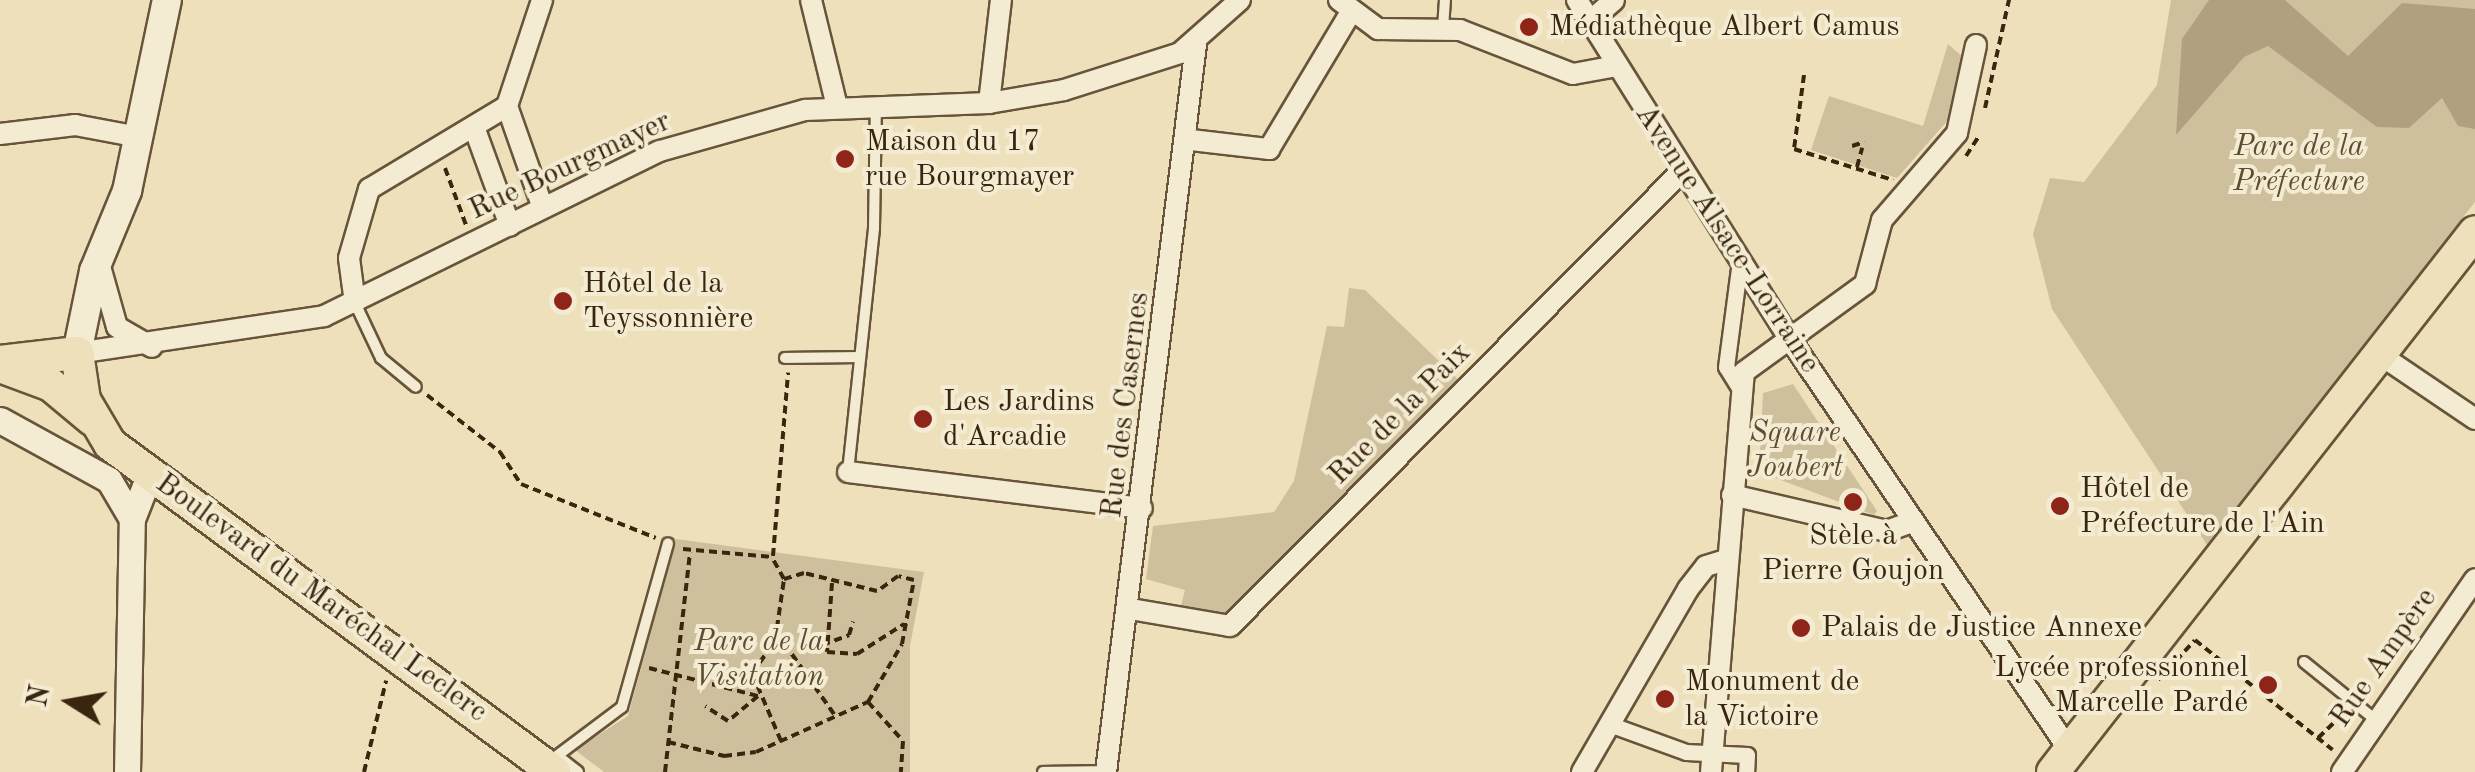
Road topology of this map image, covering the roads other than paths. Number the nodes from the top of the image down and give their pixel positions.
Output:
1 (171, 0) edge
2 (542, 0) edge
3 (811, 0) edge
4 (1001, 0) edge
5 (1240, 0) edge
6 (1445, 0) edge
7 (1577, 0) edge
8 (1614, 0) edge
9 (1344, 6) edge
10 (1589, 22) junction
11 (1444, 28) junction
12 (1196, 44) junction
13 (1976, 45) dead end
14 (1616, 66) junction
15 (988, 103) junction
16 (508, 106) junction
17 (836, 107) junction
18 (876, 108) junction
19 (474, 127) junction
20 (0, 134) edge
21 (139, 137) junction
22 (1190, 140) junction
23 (1682, 171) junction
24 (543, 208) junction
25 (510, 226) junction
26 (2475, 232) edge
27 (1740, 261) junction
28 (101, 263) junction
29 (355, 303) junction
30 (1787, 335) junction
31 (82, 344) junction
32 (152, 347) junction
33 (2379, 354) junction
34 (856, 357) junction
35 (787, 358) road end
36 (9, 362) edge
37 (1738, 386) junction
38 (416, 387) road end
39 (2475, 418) edge
40 (92, 419) junction
41 (0, 420) edge
42 (147, 465) junction
43 (848, 472) joint
44 (120, 494) junction
45 (1732, 494) junction
46 (1142, 508) junction
47 (132, 519) junction
48 (1912, 522) junction
49 (668, 543) road end
50 (1726, 560) junction
51 (135, 579) junction
52 (2475, 579) edge
53 (1131, 609) junction
54 (2304, 662) dead end
55 (2378, 721) junction
56 (1609, 724) junction
57 (2339, 759) edge
58 (1713, 763) edge
59 (2069, 765) edge
60 (559, 766) edge
61 (128, 772) edge
62 (1043, 772) edge
63 (1106, 772) edge
64 (1582, 772) edge
65 (1746, 772) edge

1 - 21 main road
1 - 28 lane
2 - 16 street
3 - 17 street
4 - 15 street
5 - 12 street, Rue Bourgmayer
6 - 11 lane
7 - 10 street, Avenue Alsace-Lorraine
8 - 10 street
9 - 11 street
9 - 22 street
10 - 14 street, Avenue Alsace-Lorraine
11 - 14 street
12 - 15 street, Rue Bourgmayer
12 - 22 street, Rue des Casernes
13 - 30 street
14 - 23 street, Avenue Alsace-Lorraine
15 - 18 street, Rue Bourgmayer
16 - 19 street
16 - 24 street
17 - 18 street, Rue Bourgmayer
17 - 24 street, Rue Bourgmayer
18 - 34 lane
19 - 25 street
19 - 29 street
20 - 21 street
21 - 28 main road
22 - 46 street, Rue des Casernes
23 - 27 street, Avenue Alsace-Lorraine
23 - 53 street, Rue de la Paix
24 - 25 street, Rue Bourgmayer
25 - 29 street, Rue Bourgmayer
26 - 33 main road
27 - 30 street, Avenue Alsace-Lorraine
27 - 37 street
28 - 31 main road
28 - 32 street
29 - 32 street, Rue Bourgmayer
29 - 38 lane
30 - 37 street
30 - 48 street, Avenue Alsace-Lorraine
31 - 32 street, Rue Bourgmayer
31 - 36 main road
31 - 40 main road
31 - 42 lane
33 - 39 street
33 - 59 main road
34 - 35 lane
34 - 43 lane
36 - 40 main road, Boulevard du Maréchal Leclerc
37 - 45 street
40 - 42 main road, Boulevard du Maréchal Leclerc
41 - 44 street
42 - 44 street
42 - 47 street
42 - 60 lane, Boulevard du Maréchal Leclerc
42 - 60 main road, Boulevard du Maréchal Leclerc
43 - 46 street
44 - 47 street
44 - 51 street
45 - 48 street
45 - 50 street
46 - 53 street, Rue des Casernes
47 - 51 street
48 - 59 street, Avenue Alsace-Lorraine
49 - 60 lane
50 - 56 street
50 - 58 street
51 - 61 street
52 - 55 street, Rue Ampère
53 - 63 street, Rue des Casernes
54 - 55 lane
55 - 57 street, Rue Ampère
56 - 58 street
56 - 64 street
58 - 65 street
62 - 63 lane

